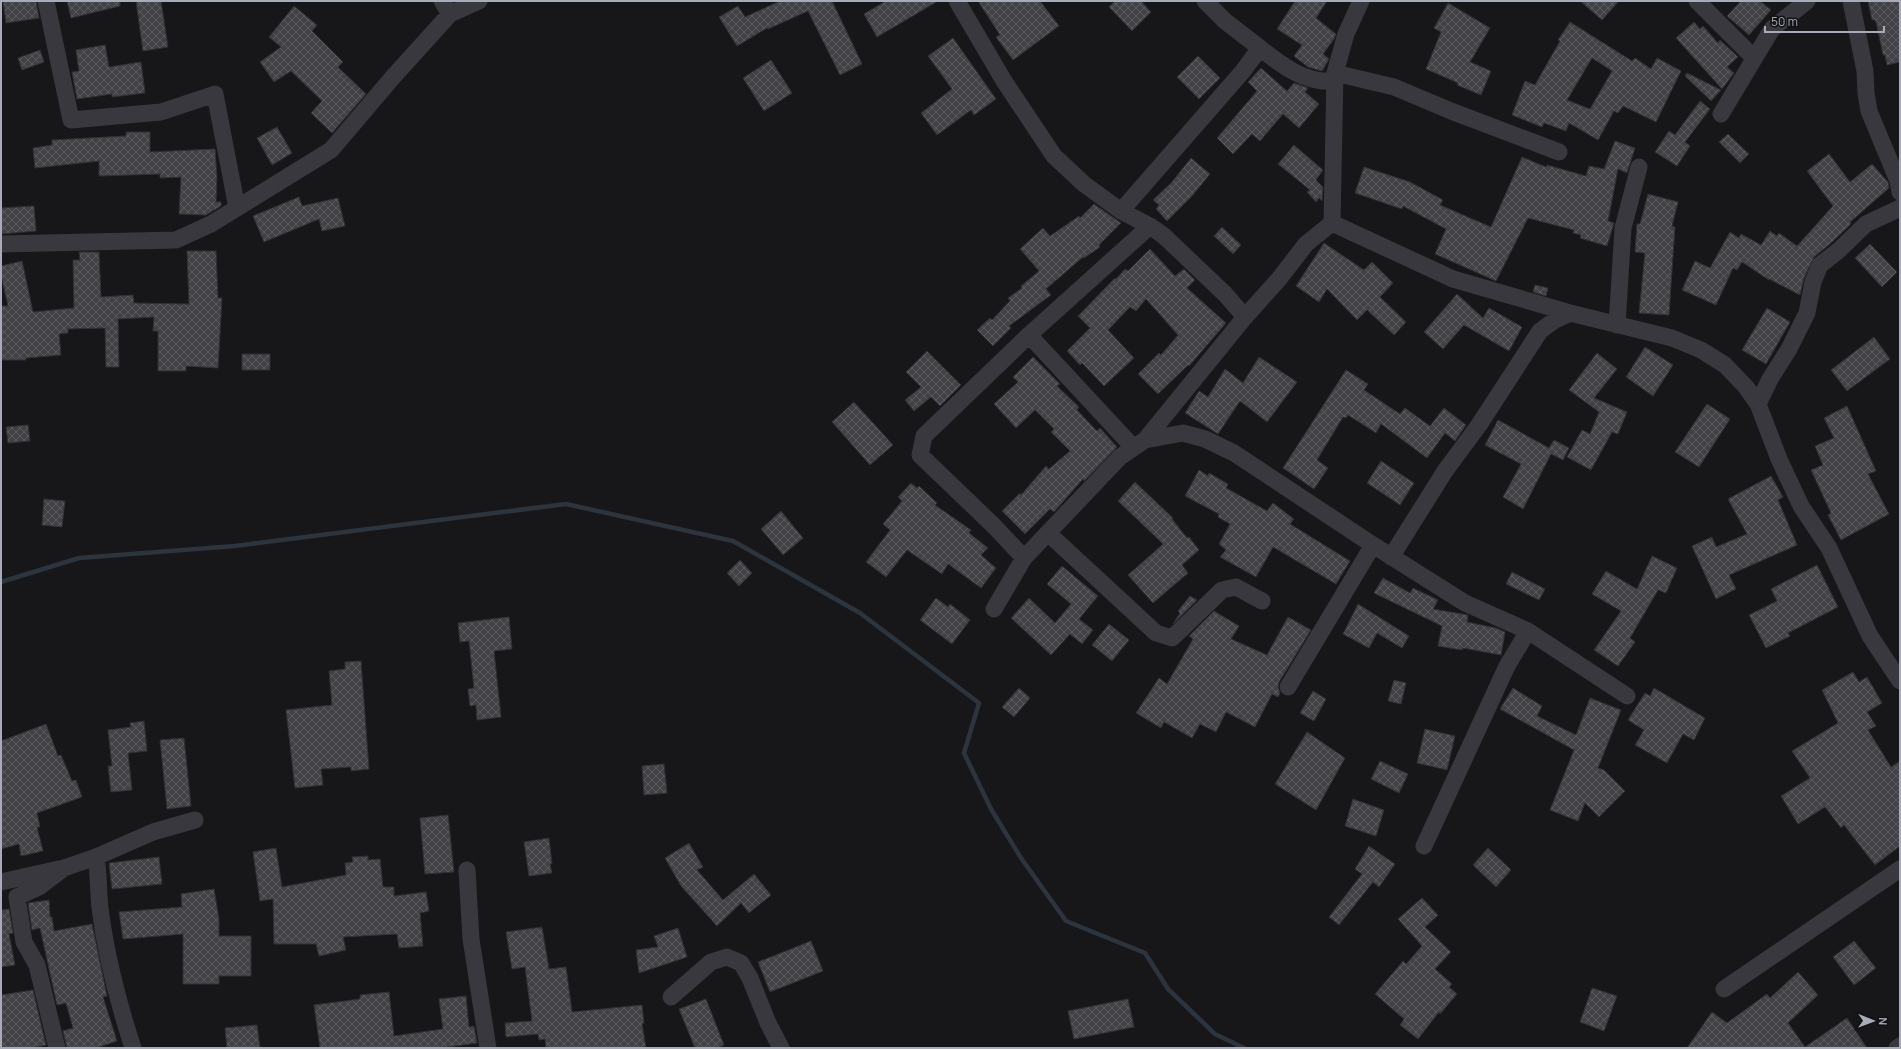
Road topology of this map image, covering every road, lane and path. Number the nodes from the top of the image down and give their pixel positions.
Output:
1 (46, 1) edge
2 (479, 1) edge
3 (957, 1) edge
4 (1205, 1) edge
5 (1361, 1) edge
6 (1697, 1) edge
7 (1807, 1) edge
8 (1851, 1) edge
9 (446, 7) edge
10 (1260, 48) junction
11 (1754, 58) junction
12 (1334, 77) junction
13 (1721, 114) dead end
14 (1559, 152) dead end
15 (1639, 167) dead end
16 (1900, 192) edge
17 (237, 208) junction
18 (1900, 208) edge
19 (1121, 211) junction
20 (1332, 223) junction
21 (1150, 226) junction
22 (1, 244) edge
23 (1570, 313) junction
24 (1245, 316) junction
25 (1617, 325) junction
26 (1029, 335) junction
27 (1758, 404) junction
28 (1139, 444) junction
29 (1049, 534) junction
30 (1373, 545) junction
31 (1391, 557) junction
32 (1024, 558) junction
33 (1262, 601) dead end
34 (994, 609) dead end
35 (1528, 631) junction
36 (1900, 681) edge
37 (1288, 687) dead end
38 (1627, 696) dead end
39 (195, 820) dead end
40 (1424, 846) dead end
41 (96, 857) junction
42 (64, 868) junction
43 (1900, 869) edge
44 (467, 870) dead end
45 (1, 882) edge
46 (1724, 989) dead end
47 (672, 997) dead end
48 (1900, 1046) edge
49 (56, 1048) edge
50 (132, 1048) edge
51 (488, 1048) edge
52 (781, 1048) edge
53 (1897, 1048) edge

1 - 17 street
2 - 9 street
3 - 19 street
4 - 10 street
5 - 12 street
6 - 11 street
7 - 11 street
8 - 16 street
9 - 17 street
10 - 12 street
10 - 19 street
11 - 13 street
12 - 14 street
12 - 20 street
15 - 25 street
17 - 22 street
18 - 27 street
19 - 21 street
20 - 23 street
20 - 24 street
21 - 24 street
21 - 26 street
23 - 25 street
23 - 31 street
24 - 28 street
25 - 27 street
26 - 28 street
26 - 32 street
27 - 36 street
28 - 29 street
28 - 30 street
29 - 32 street
29 - 33 street
30 - 31 street
30 - 37 street
31 - 35 street
32 - 34 street
35 - 38 street
35 - 40 street
39 - 41 street
41 - 42 street
41 - 50 street
42 - 45 street
42 - 49 street
43 - 46 street
44 - 51 street
47 - 52 street
48 - 53 street

